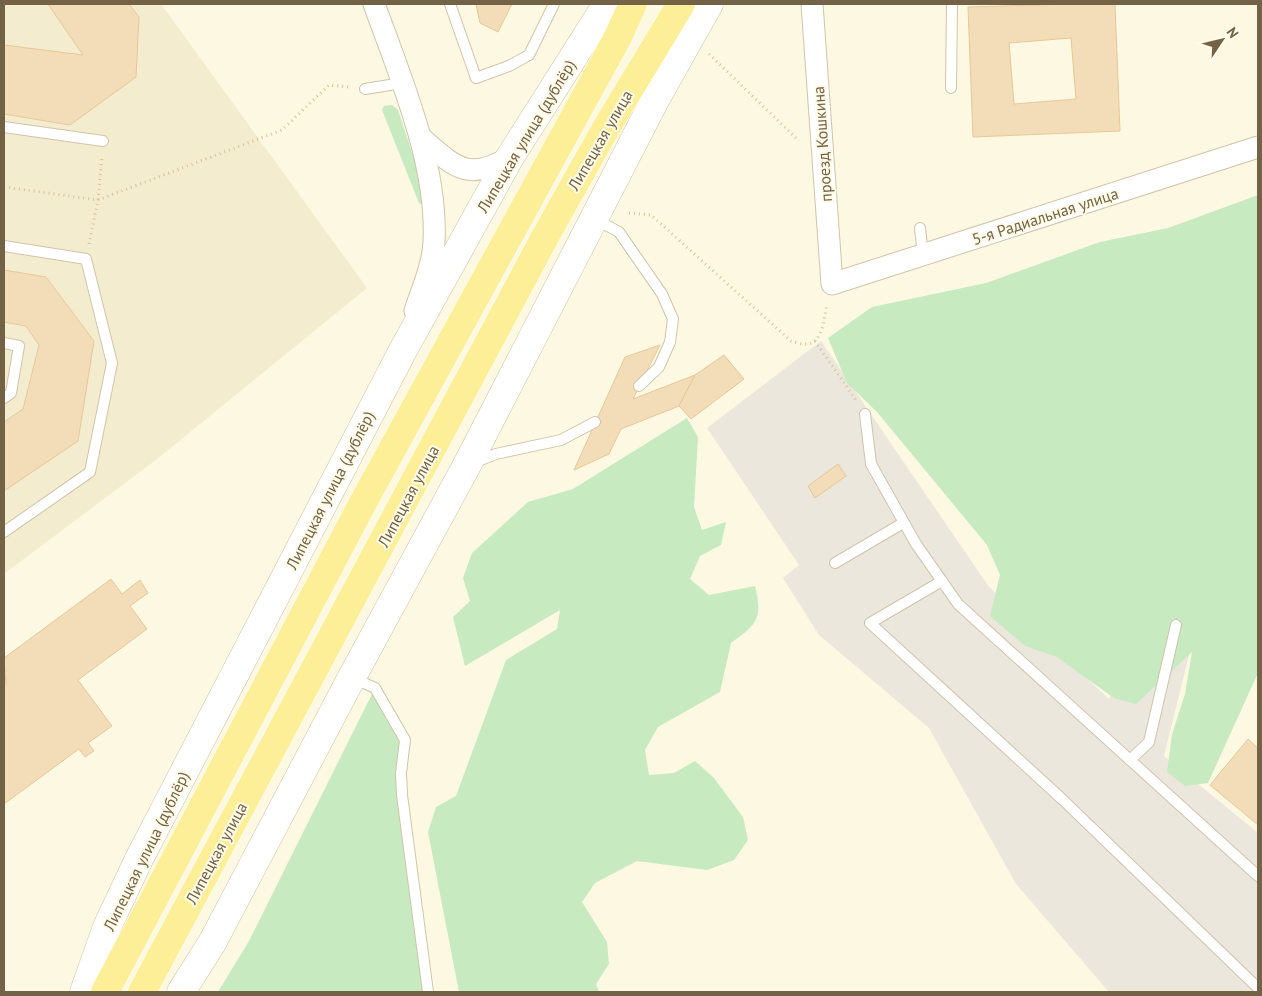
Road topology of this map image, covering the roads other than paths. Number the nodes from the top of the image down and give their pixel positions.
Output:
1 (374, 4) edge
2 (450, 4) edge
3 (554, 4) edge
4 (607, 4) edge
5 (633, 4) edge
6 (681, 4) edge
7 (690, 4) edge
8 (709, 4) edge
9 (812, 4) edge
10 (952, 4) edge
11 (402, 83) junction
12 (952, 88) dead end
13 (365, 90) road end
14 (654, 102) junction
15 (4, 127) edge
16 (420, 137) junction
17 (103, 141) road end
18 (1258, 148) edge
19 (510, 157) junction
20 (595, 219) junction
21 (920, 228) dead end
22 (4, 246) edge
23 (923, 255) junction
24 (832, 284) joint
25 (4, 343) edge
26 (402, 352) junction
27 (639, 386) dead end
28 (4, 398) edge
29 (865, 414) road end
30 (596, 422) dead end
31 (467, 465) junction
32 (904, 522) junction
33 (4, 532) edge
34 (836, 563) dead end
35 (942, 581) junction
36 (1176, 625) dead end
37 (352, 677) junction
38 (1130, 760) junction
39 (1258, 876) edge
40 (145, 985) edge
41 (93, 988) edge
42 (1258, 988) edge
43 (180, 992) edge
44 (428, 992) edge

1 - 11 street
2 - 3 lane
4 - 19 main road, Липецкая улица (дублёр)
5 - 41 main road, Липецкая улица
6 - 40 main road, Липецкая улица
7 - 14 main road
8 - 14 main road
9 - 24 street, проезд Кошкина
10 - 12 lane
11 - 13 lane
11 - 16 street
14 - 20 main road
15 - 17 lane
16 - 19 street
16 - 26 street
18 - 23 street, 5-я Радиальная улица
19 - 26 main road, Липецкая улица (дублёр)
20 - 27 lane
20 - 31 main road
21 - 23 lane
22 - 33 lane
23 - 24 street, 5-я Радиальная улица
25 - 28 lane
26 - 41 main road, Липецкая улица (дублёр)
29 - 32 lane
30 - 31 lane
31 - 37 main road
32 - 34 lane
32 - 35 lane
35 - 38 lane
35 - 42 lane
36 - 38 lane
37 - 43 main road
37 - 44 lane
38 - 39 lane

